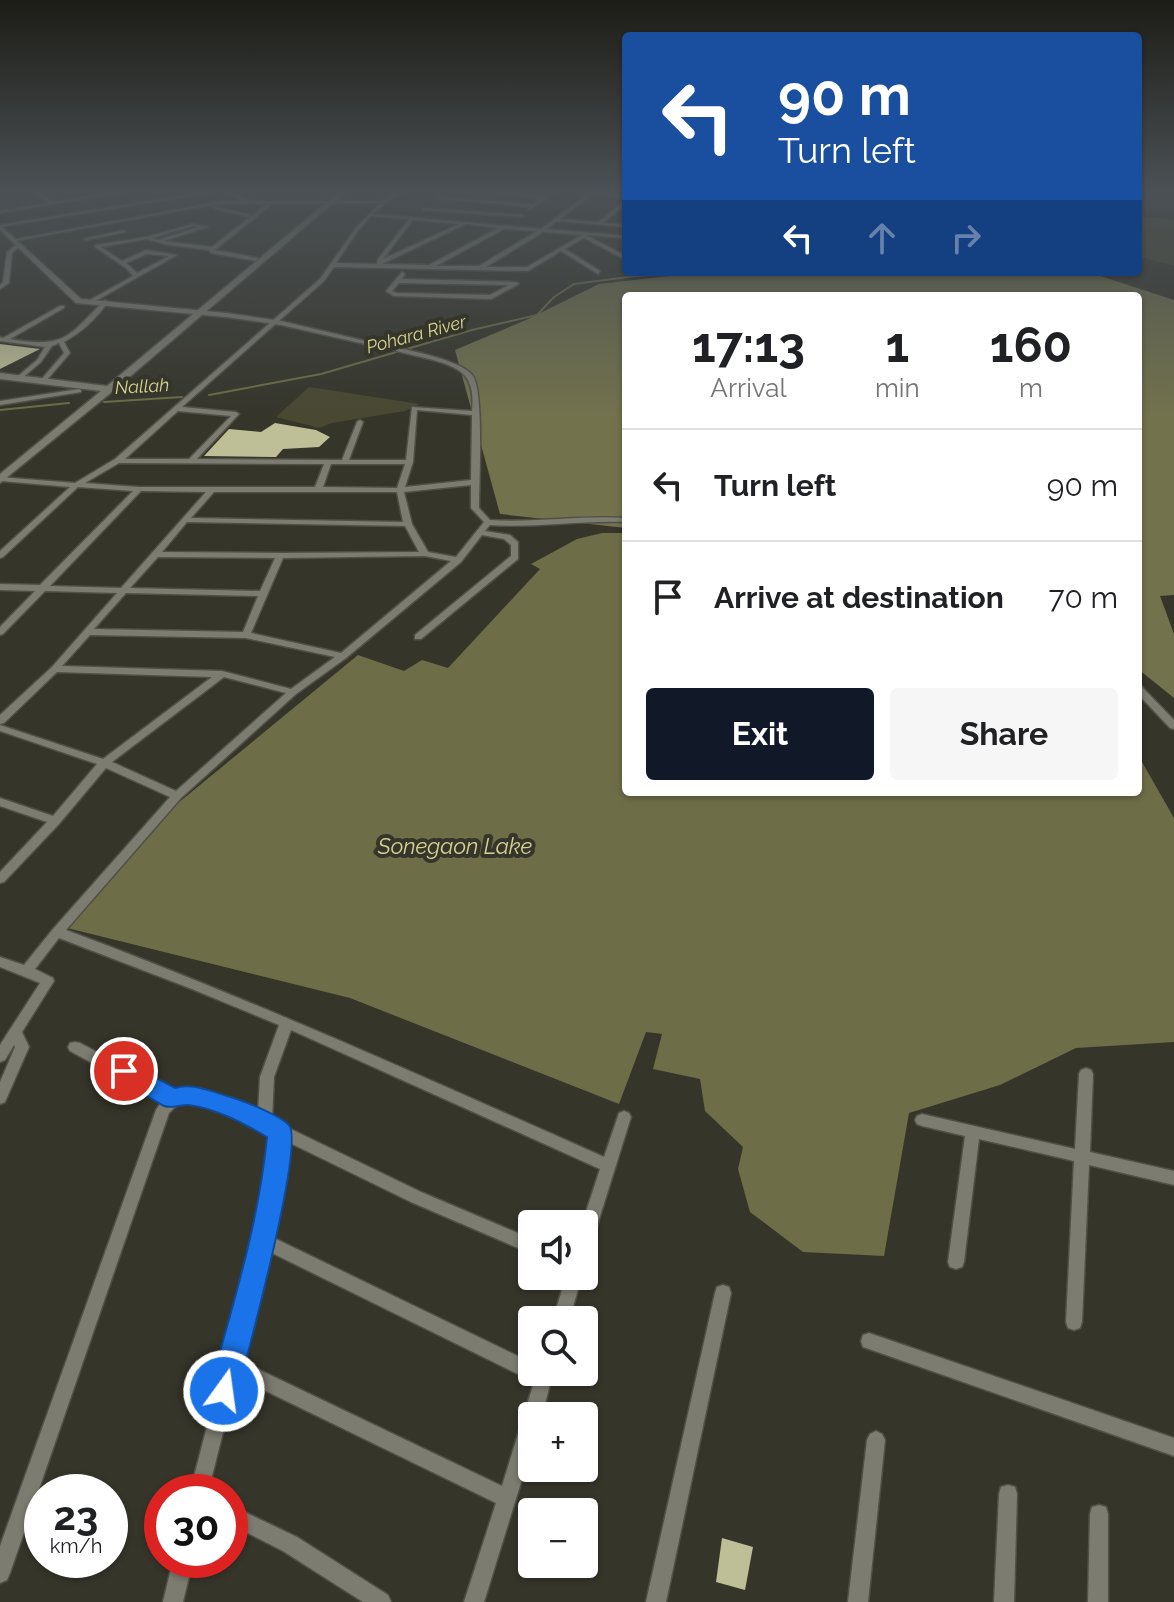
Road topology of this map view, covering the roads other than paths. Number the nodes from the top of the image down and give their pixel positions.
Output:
1 (7, 267) edge
2 (44, 267) edge
3 (126, 267) edge
4 (153, 267) edge
5 (247, 267) edge
6 (250, 267) edge
7 (332, 267) edge
8 (403, 267) edge
9 (406, 267) junction
10 (429, 267) joint
11 (483, 267) edge
12 (532, 267) edge
13 (590, 267) edge
14 (479, 269) junction
15 (598, 272) dead end
16 (136, 276) junction
17 (398, 281) junction
18 (0, 287) edge
19 (92, 301) junction
20 (105, 302) junction
21 (62, 307) dead end
22 (196, 312) junction
23 (273, 322) junction
24 (2, 339) edge
25 (62, 343) junction
26 (49, 345) junction
27 (391, 348) joint
28 (19, 378) junction
29 (0, 379) edge
30 (43, 381) junction
31 (101, 390) junction
32 (79, 391) junction
33 (0, 403) edge
34 (176, 409) junction
35 (475, 413) junction
36 (360, 422) dead end
37 (118, 461) junction
38 (190, 462) junction
39 (409, 462) junction
40 (328, 463) junction
41 (344, 463) junction
42 (0, 466) edge
43 (0, 479) edge
44 (475, 482) junction
45 (76, 485) junction
46 (139, 489) junction
47 (212, 489) junction
48 (400, 490) junction
49 (318, 491) junction
50 (187, 520) junction
51 (622, 520) edge
52 (488, 522) junction
53 (408, 524) junction
54 (480, 532) junction
55 (157, 554) junction
56 (425, 554) junction
57 (0, 555) edge
58 (280, 556) junction
59 (458, 560) junction
60 (0, 587) edge
61 (42, 587) junction
62 (123, 591) junction
63 (263, 594) junction
64 (0, 632) edge
65 (89, 632) junction
66 (246, 635) junction
67 (418, 637) dead end
68 (343, 656) junction
69 (55, 669) junction
70 (222, 674) junction
71 (293, 692) junction
72 (1142, 692) edge
73 (0, 721) edge
74 (1174, 726) edge
75 (0, 728) edge
76 (104, 763) junction
77 (177, 796) junction
78 (0, 802) edge
79 (55, 821) junction
80 (0, 879) edge
81 (57, 932) junction
82 (0, 962) edge
83 (27, 971) junction
84 (287, 1023) junction
85 (16, 1033) junction
86 (75, 1047) dead end
87 (0, 1056) edge
88 (1086, 1074) dead end
89 (0, 1098) edge
90 (172, 1099) junction
91 (624, 1117) dead end
92 (922, 1120) dead end
93 (272, 1128) junction
94 (973, 1132) junction
95 (1080, 1157) junction
96 (607, 1165) junction
97 (1174, 1178) edge
98 (594, 1210) edge
99 (263, 1241) junction
100 (518, 1241) edge
101 (956, 1262) dead end
102 (723, 1293) dead end
103 (1074, 1322) dead end
104 (869, 1341) dead end
105 (518, 1362) edge
106 (230, 1365) junction
107 (876, 1440) dead end
108 (1174, 1447) edge
109 (518, 1465) edge
110 (203, 1474) edge
111 (1008, 1494) dead end
112 (508, 1499) junction
113 (1099, 1514) dead end
114 (248, 1523) edge
115 (0, 1573) edge
116 (179, 1578) edge
117 (173, 1602) edge
118 (381, 1602) edge
119 (474, 1602) edge
120 (656, 1602) edge
121 (858, 1602) edge
122 (1004, 1602) edge
123 (1098, 1602) edge

1 - 18 street
2 - 19 street
3 - 16 street
4 - 16 street
5 - 22 main road
6 - 22 main road
7 - 23 street
8 - 9 street
9 - 10 street
9 - 17 street
10 - 14 street
11 - 14 street
12 - 14 street
13 - 15 street
16 - 19 street
17 - 17 street
19 - 20 street
20 - 22 street
20 - 25 street
21 - 24 street
22 - 23 street
22 - 31 main road
23 - 27 street
23 - 34 street
24 - 26 street
25 - 26 street
25 - 30 street
26 - 28 street
27 - 35 street
28 - 29 main road
28 - 30 main road
29 - 32 main road
30 - 31 main road
31 - 32 main road
31 - 42 main road
31 - 43 main road
32 - 33 street
34 - 37 street
34 - 38 street
35 - 39 street
35 - 44 street
36 - 41 street
37 - 38 street
37 - 45 street
38 - 40 street
39 - 41 street
39 - 48 street
40 - 41 street
40 - 49 street
43 - 45 street
44 - 48 street
44 - 52 street
45 - 46 street
45 - 57 street
46 - 47 street
46 - 61 street
47 - 49 street
47 - 50 street
48 - 49 street
48 - 53 street
50 - 53 street
50 - 55 street
51 - 52 street
52 - 54 street
53 - 56 street
54 - 59 street
54 - 67 street
55 - 58 street
55 - 62 street
56 - 58 street
56 - 59 street
58 - 63 street
59 - 68 street
60 - 61 street
61 - 62 street
61 - 64 street
62 - 63 street
62 - 65 street
63 - 66 street
65 - 66 street
65 - 69 street
66 - 68 street
68 - 71 street
69 - 70 street
69 - 73 street
70 - 71 street
70 - 76 street
71 - 77 street
72 - 74 street
75 - 76 street
76 - 77 street
76 - 79 street
77 - 81 street
78 - 79 street
79 - 80 street
81 - 83 street
81 - 84 street
82 - 83 street
83 - 85 street
84 - 93 street
84 - 96 street
85 - 87 street
85 - 89 street
86 - 90 street
88 - 95 street
90 - 93 street
90 - 115 street
91 - 96 street
92 - 94 street
93 - 99 street
93 - 100 street
94 - 95 street
94 - 101 street
95 - 97 street
95 - 103 street
96 - 98 street
99 - 105 street
99 - 106 street
102 - 120 street
104 - 108 street
106 - 110 street
106 - 112 street
107 - 121 street
109 - 112 street
111 - 122 street
112 - 119 street
113 - 123 street
114 - 118 street
116 - 117 street

